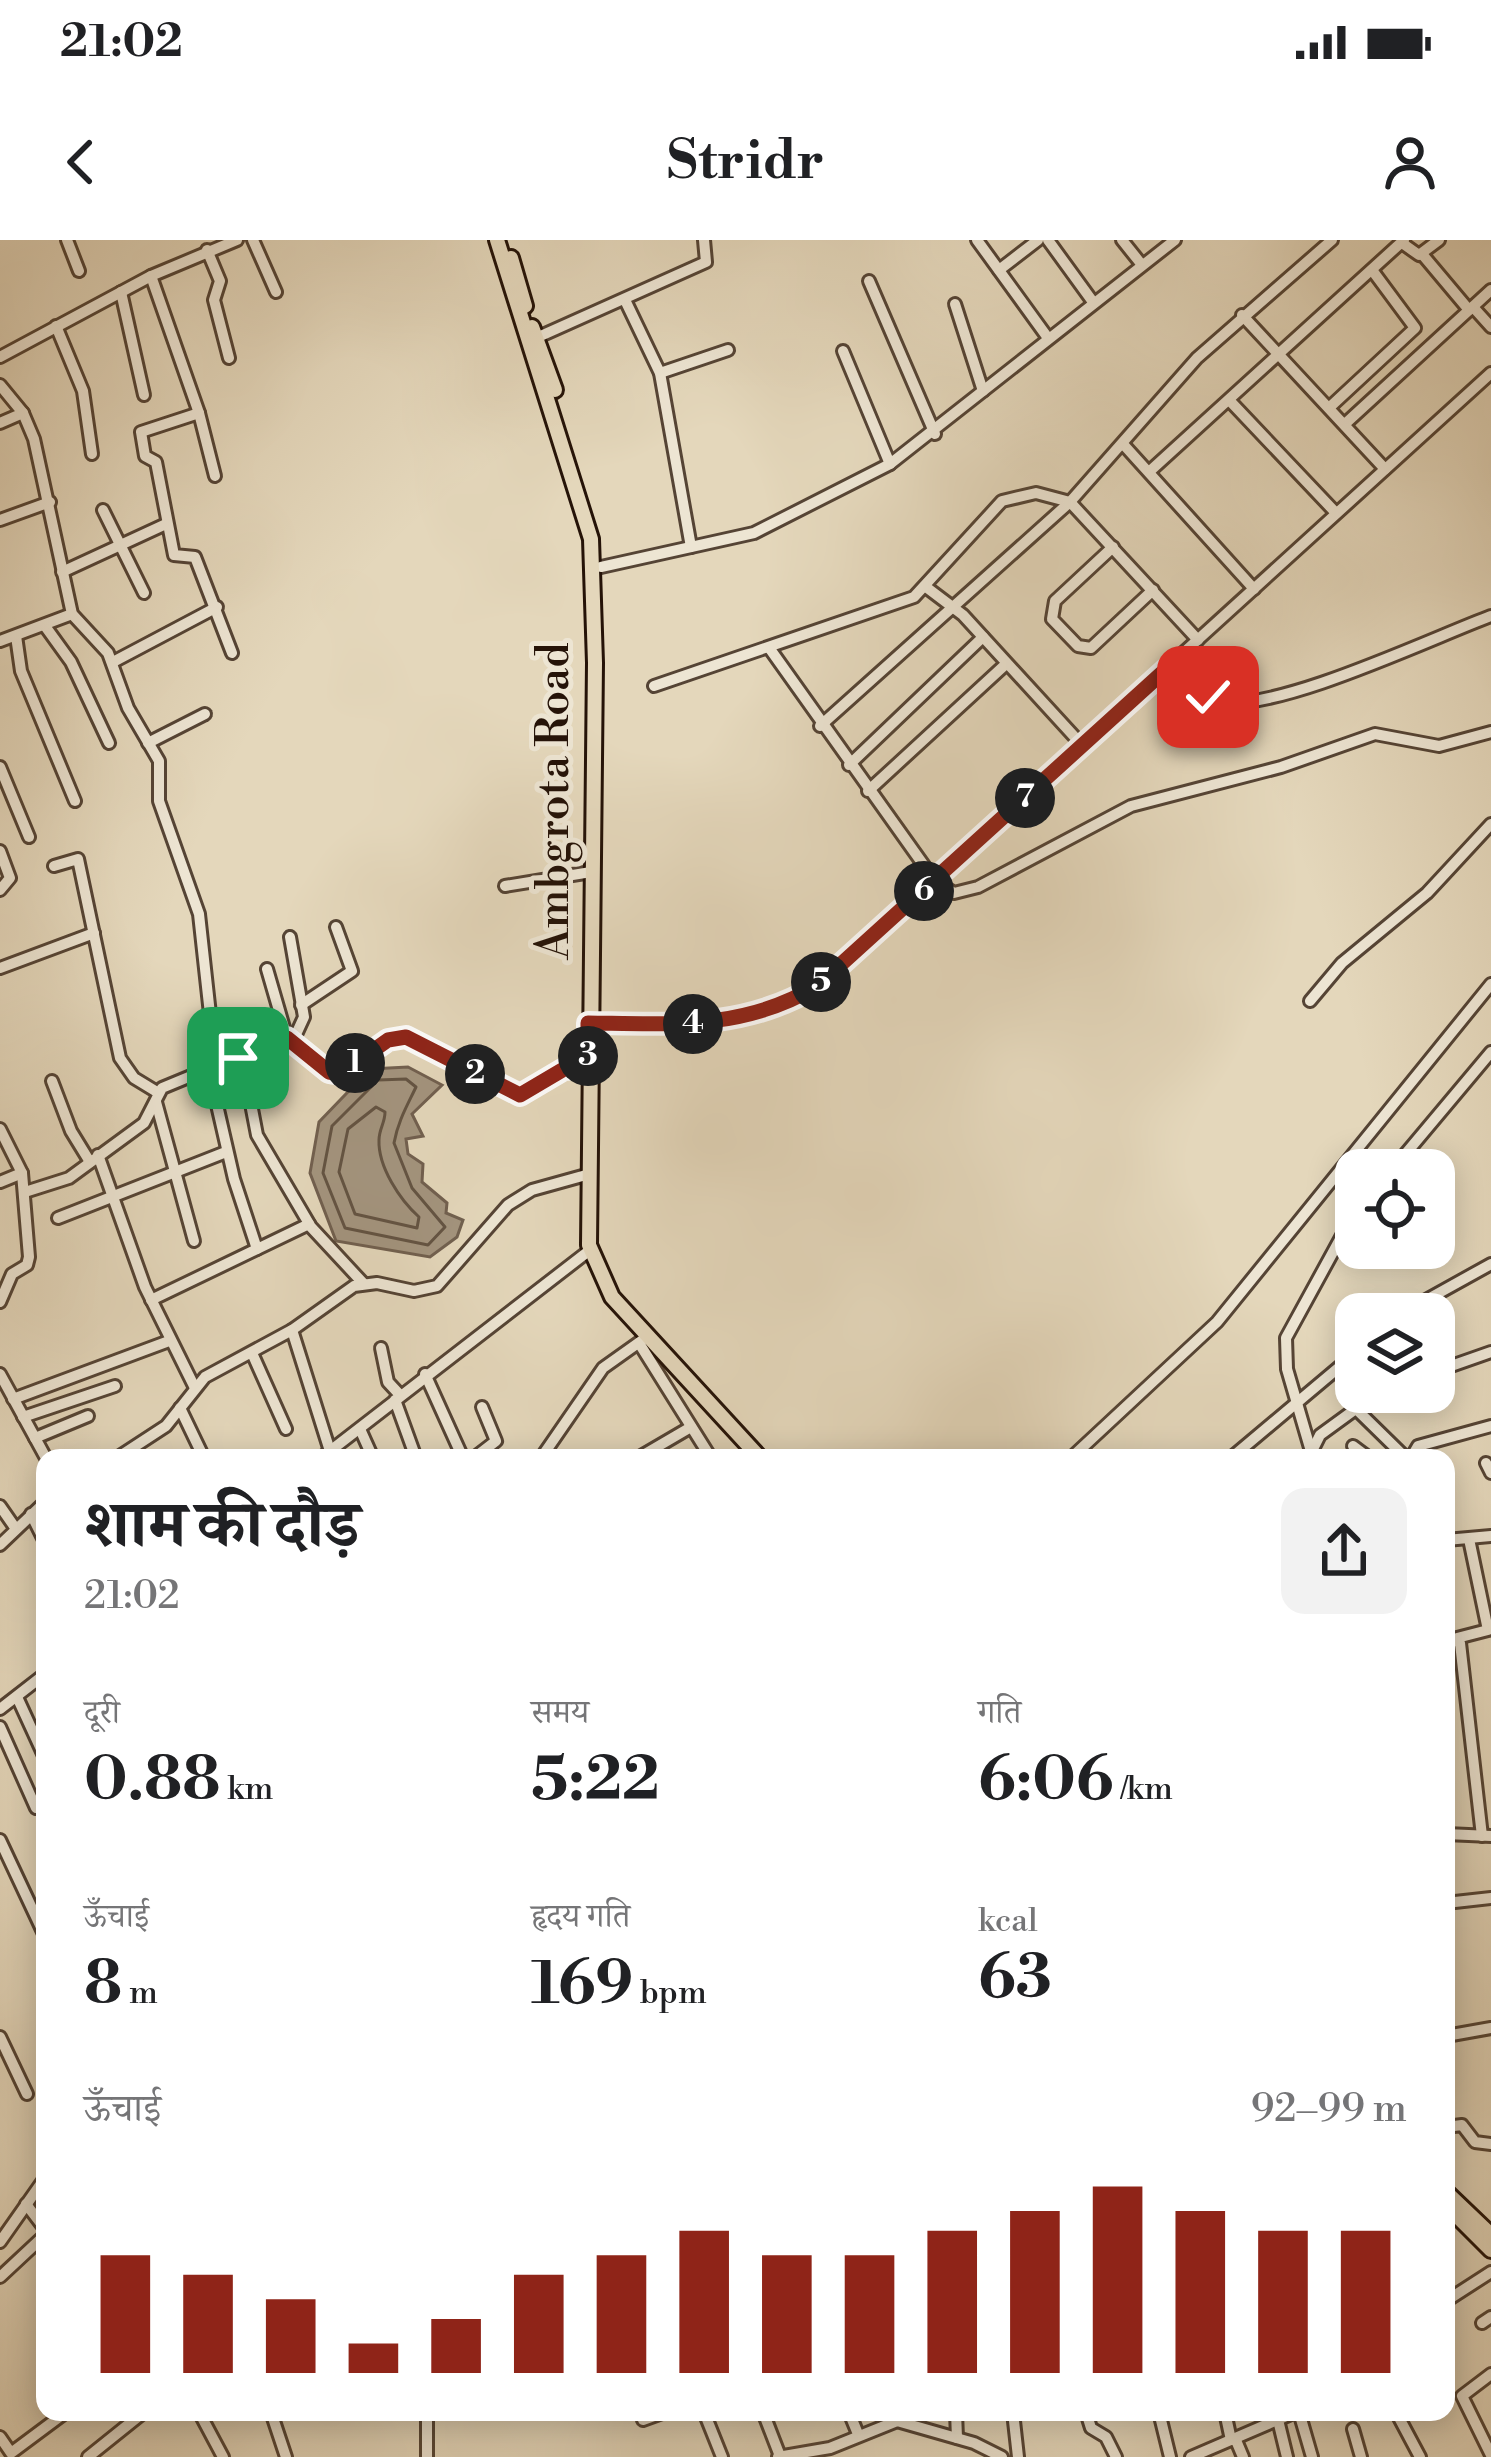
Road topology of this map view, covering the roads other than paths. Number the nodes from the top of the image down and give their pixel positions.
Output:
1 (68, 240) edge
2 (237, 240) edge
3 (253, 240) edge
4 (502, 240) edge
5 (704, 240) edge
6 (977, 240) edge
7 (1038, 240) edge
8 (1048, 240) edge
9 (1122, 240) edge
10 (1174, 240) edge
11 (1332, 240) edge
12 (1439, 240) edge
13 (1403, 241) edge
14 (207, 250) junction
15 (1423, 254) junction
16 (1142, 265) junction
17 (998, 270) junction
18 (1372, 270) junction
19 (79, 271) dead end
20 (151, 276) junction
21 (869, 281) dead end
22 (1491, 290) edge
23 (121, 292) junction
24 (276, 292) dead end
25 (625, 300) junction
26 (1094, 302) junction
27 (955, 304) dead end
28 (1471, 309) junction
29 (1242, 315) junction
30 (56, 326) junction
31 (1491, 327) edge
32 (536, 338) junction
33 (1048, 338) junction
34 (728, 350) dead end
35 (843, 351) dead end
36 (1281, 354) junction
37 (0, 357) edge
38 (229, 358) dead end
39 (660, 373) junction
40 (1491, 373) edge
41 (0, 385) edge
42 (982, 392) junction
43 (144, 394) dead end
44 (1230, 401) junction
45 (1331, 406) junction
46 (23, 413) junction
47 (199, 413) junction
48 (0, 423) edge
49 (1346, 423) junction
50 (935, 434) junction
51 (1123, 445) junction
52 (92, 454) dead end
53 (890, 464) junction
54 (1384, 470) junction
55 (1150, 472) junction
56 (214, 476) dead end
57 (50, 502) junction
58 (1070, 502) junction
59 (103, 510) dead end
60 (1336, 513) junction
61 (1, 515) edge
62 (166, 524) junction
63 (691, 547) junction
64 (1113, 547) junction
65 (119, 548) junction
66 (601, 567) junction
67 (62, 572) junction
68 (926, 587) junction
69 (1153, 590) junction
70 (1254, 590) junction
71 (144, 593) dead end
72 (217, 607) junction
73 (955, 608) junction
74 (72, 614) junction
75 (1491, 616) edge
76 (46, 626) junction
77 (16, 636) junction
78 (982, 638) junction
79 (0, 640) edge
80 (1198, 640) junction
81 (770, 649) junction
82 (232, 653) dead end
83 (113, 662) junction
84 (595, 663) junction
85 (1173, 663) junction
86 (1006, 664) junction
87 (654, 686) dead end
88 (205, 714) dead end
89 (820, 726) junction
90 (1491, 731) edge
91 (109, 742) dead end
92 (148, 743) junction
93 (1082, 745) junction
94 (849, 765) junction
95 (0, 767) edge
96 (868, 790) junction
97 (76, 801) dead end
98 (1491, 824) edge
99 (29, 837) dead end
100 (0, 851) edge
101 (54, 866) dead end
102 (591, 872) junction
103 (935, 881) junction
104 (506, 886) dead end
105 (0, 890) edge
106 (336, 926) dead end
107 (94, 933) junction
108 (290, 937) dead end
109 (0, 968) edge
110 (267, 969) dead end
111 (1491, 984) edge
112 (1310, 1001) dead end
113 (302, 1005) junction
114 (588, 1023) junction
115 (290, 1040) junction
116 (1491, 1052) edge
117 (236, 1059) junction
118 (588, 1067) junction
119 (209, 1070) junction
120 (52, 1081) dead end
121 (156, 1096) junction
122 (0, 1129) edge
123 (1410, 1149) edge
124 (226, 1151) junction
125 (94, 1158) junction
126 (175, 1172) junction
127 (22, 1173) junction
128 (586, 1175) junction
129 (0, 1182) edge
130 (25, 1192) junction
131 (114, 1197) junction
132 (58, 1219) dead end
133 (309, 1223) junction
134 (194, 1241) dead end
135 (1335, 1248) edge
136 (257, 1249) junction
137 (590, 1250) junction
138 (1491, 1264) edge
139 (363, 1283) junction
140 (611, 1291) junction
141 (1438, 1293) edge
142 (151, 1300) junction
143 (0, 1302) edge
144 (292, 1330) junction
145 (644, 1340) junction
146 (169, 1341) junction
147 (381, 1348) dead end
148 (1491, 1352) edge
149 (252, 1353) junction
150 (1455, 1365) edge
151 (1335, 1370) edge
152 (0, 1374) edge
153 (425, 1374) junction
154 (115, 1386) dead end
155 (195, 1388) junction
156 (398, 1398) junction
157 (13, 1399) junction
158 (1295, 1403) junction
159 (482, 1407) dead end
160 (180, 1408) junction
161 (1347, 1413) edge
162 (1360, 1413) edge
163 (23, 1417) junction
164 (88, 1417) dead end
165 (1491, 1426) edge
166 (691, 1427) junction
167 (360, 1429) junction
168 (286, 1430) dead end
169 (35, 1438) junction
170 (1353, 1446) dead end
171 (41, 1449) edge
172 (131, 1449) edge
173 (200, 1449) edge
174 (325, 1449) edge
175 (333, 1449) edge
176 (369, 1449) edge
177 (413, 1449) edge
178 (459, 1449) edge
179 (486, 1449) edge
180 (547, 1449) edge
181 (653, 1449) edge
182 (705, 1449) edge
183 (751, 1449) edge
184 (762, 1449) edge
185 (1081, 1449) edge
186 (1241, 1449) edge
187 (1309, 1449) edge
188 (1314, 1449) edge
189 (1357, 1449) edge
190 (1398, 1449) edge
191 (1415, 1449) edge
192 (0, 1507) edge
193 (36, 1510) edge
194 (31, 1514) junction
195 (36, 1524) edge
196 (16, 1528) junction
197 (1491, 1536) edge
198 (1468, 1539) junction
199 (1455, 1540) edge
200 (0, 1546) edge
201 (1455, 1637) edge
202 (1455, 1655) edge
203 (36, 1681) edge
204 (16, 1697) junction
205 (0, 1709) edge
206 (0, 1727) edge
207 (36, 1739) edge
208 (36, 1808) dead end
209 (1455, 1834) edge
210 (1486, 1836) edge
211 (0, 1840) edge
212 (1491, 1898) edge
213 (1455, 1902) edge
214 (36, 1917) edge
215 (1491, 2029) edge
216 (1455, 2035) edge
217 (0, 2037) edge
218 (27, 2094) dead end
219 (1455, 2126) edge
220 (1491, 2144) edge
221 (36, 2190) edge
222 (1455, 2197) edge
223 (26, 2204) junction
224 (1455, 2213) edge
225 (36, 2219) edge
226 (5, 2224) edge
227 (1491, 2232) edge
228 (36, 2241) edge
229 (0, 2242) edge
230 (1491, 2250) edge
231 (1491, 2272) edge
232 (0, 2277) edge
233 (1455, 2295) edge
234 (1491, 2374) edge
235 (54, 2421) edge
236 (133, 2421) edge
237 (204, 2421) edge
238 (274, 2421) edge
239 (427, 2421) edge
240 (708, 2421) edge
241 (766, 2421) edge
242 (853, 2421) edge
243 (956, 2421) edge
244 (1013, 2421) edge
245 (1088, 2421) edge
246 (1161, 2421) edge
247 (1228, 2421) edge
248 (1276, 2421) edge
249 (1278, 2421) edge
250 (1300, 2421) edge
251 (1401, 2421) edge
252 (1353, 2429) dead end
253 (858, 2434) junction
254 (0, 2437) edge
255 (957, 2438) junction
256 (1233, 2439) junction
257 (721, 2454) edge
258 (9, 2455) edge
259 (1491, 2455) edge
260 (88, 2457) edge
261 (223, 2457) edge
262 (286, 2457) edge
263 (427, 2457) edge
264 (701, 2457) edge
265 (779, 2457) edge
266 (1002, 2457) edge
267 (1018, 2457) edge
268 (1115, 2457) edge
269 (1170, 2457) edge
270 (1191, 2457) edge
271 (1243, 2457) edge
272 (1287, 2457) edge
273 (1312, 2457) edge
274 (1360, 2457) edge
275 (1420, 2457) edge

1 - 19 street
2 - 14 street
3 - 24 street
4 - 32 main road
4 - 84 main road, Ambgrota Road
5 - 25 street
6 - 17 street
7 - 17 street
8 - 26 street
9 - 16 street
10 - 16 street
11 - 29 street
12 - 15 street
13 - 15 street
13 - 18 street
14 - 20 street
14 - 38 street
15 - 28 street
16 - 26 street
17 - 33 street
18 - 36 street
18 - 45 street
20 - 23 street
20 - 47 street
21 - 50 street
22 - 28 street
23 - 30 street
23 - 43 street
25 - 32 street
25 - 39 street
26 - 33 street
27 - 42 street
28 - 31 street
28 - 49 street
29 - 36 street
29 - 51 street
30 - 37 street
30 - 52 street
32 - 66 main road
33 - 42 street
34 - 39 street
35 - 53 street
36 - 44 street
36 - 45 street
39 - 63 street
40 - 54 street
41 - 46 street
42 - 50 street
44 - 55 street
44 - 60 street
45 - 49 street
46 - 48 street
46 - 57 street
47 - 56 street
47 - 62 street
49 - 54 street
50 - 53 street
51 - 55 street
51 - 58 street
53 - 63 street
54 - 60 street
55 - 70 street
57 - 61 street
57 - 67 street
58 - 64 street
58 - 68 street
58 - 73 street
59 - 65 street
60 - 70 street
62 - 65 street
62 - 72 street
63 - 66 street
64 - 69 street
64 - 69 street
65 - 67 street
65 - 71 street
66 - 84 main road
67 - 74 street
68 - 73 street
68 - 81 street
69 - 80 street
70 - 80 street
72 - 82 street
72 - 83 street
73 - 78 street
73 - 89 street
74 - 76 street
74 - 83 street
75 - 85 street
76 - 77 street
76 - 91 street
77 - 79 street
77 - 97 street
78 - 86 street
78 - 94 street
80 - 85 street
81 - 87 street
81 - 89 street
83 - 92 street
84 - 102 main road, Ambgrota Road
85 - 93 street
86 - 93 street
86 - 96 street
88 - 92 street
89 - 94 street
90 - 103 street
92 - 117 street
93 - 103 street
94 - 96 street
95 - 99 street
96 - 103 street
98 - 112 street
100 - 105 street
101 - 107 street
102 - 104 street
102 - 114 main road, Ambgrota Road
103 - 114 street
106 - 113 street
107 - 109 street
107 - 121 street
108 - 113 street
110 - 115 street
111 - 185 street
113 - 115 street
114 - 118 main road, Ambgrota Road
115 - 117 street
115 - 118 street
116 - 123 street
117 - 119 street
117 - 133 street
118 - 128 main road, Ambgrota Road
119 - 121 street
119 - 124 street
120 - 125 street
121 - 125 street
121 - 126 street
122 - 127 street
124 - 126 street
124 - 136 street
125 - 130 street
125 - 131 street
126 - 131 street
126 - 134 street
127 - 129 street
127 - 130 street
128 - 137 main road, Ambgrota Road
128 - 139 street
130 - 143 street
131 - 132 street
131 - 142 street
133 - 136 street
133 - 139 street
135 - 158 street
136 - 142 street
137 - 140 main road, Ambgrota Road
137 - 153 street
138 - 141 street
139 - 144 street
140 - 145 main road, Ambgrota Road
140 - 184 main road
142 - 146 street
144 - 149 street
144 - 174 street
145 - 166 street
145 - 180 street
145 - 183 main road, Ambgrota Road
146 - 155 street
146 - 157 street
147 - 156 street
148 - 150 street
149 - 155 street
149 - 168 street
151 - 158 street
152 - 157 street
153 - 156 street
153 - 178 street
154 - 163 street
155 - 160 street
156 - 167 street
156 - 177 street
157 - 163 street
158 - 186 street
158 - 187 street
159 - 179 street
160 - 172 street
160 - 173 street
161 - 188 street
162 - 190 street
163 - 169 street
164 - 169 street
165 - 191 street
166 - 181 street
166 - 182 street
167 - 175 street
167 - 176 street
169 - 171 street
170 - 189 street
192 - 196 street
193 - 194 street
194 - 195 street
194 - 196 street
196 - 200 street
197 - 198 street
198 - 199 street
198 - 201 street
202 - 210 street
203 - 204 street
204 - 205 street
204 - 207 street
206 - 208 street
209 - 210 street
211 - 214 street
212 - 213 street
215 - 216 street
217 - 218 street
219 - 220 street
221 - 223 street
222 - 227 main road
223 - 225 street
223 - 226 street
224 - 230 main road
226 - 229 street
228 - 232 street
231 - 233 street
234 - 259 street
235 - 258 street
236 - 260 street
237 - 261 street
238 - 262 street
239 - 263 street
240 - 257 street
241 - 265 street
242 - 253 street
243 - 255 street
244 - 267 street
245 - 268 street
246 - 269 street
247 - 256 street
248 - 256 street
249 - 272 street
250 - 273 street
251 - 275 street
252 - 274 street
253 - 255 street
253 - 265 street
254 - 258 street
255 - 266 street
256 - 270 street
256 - 271 street
257 - 264 street

